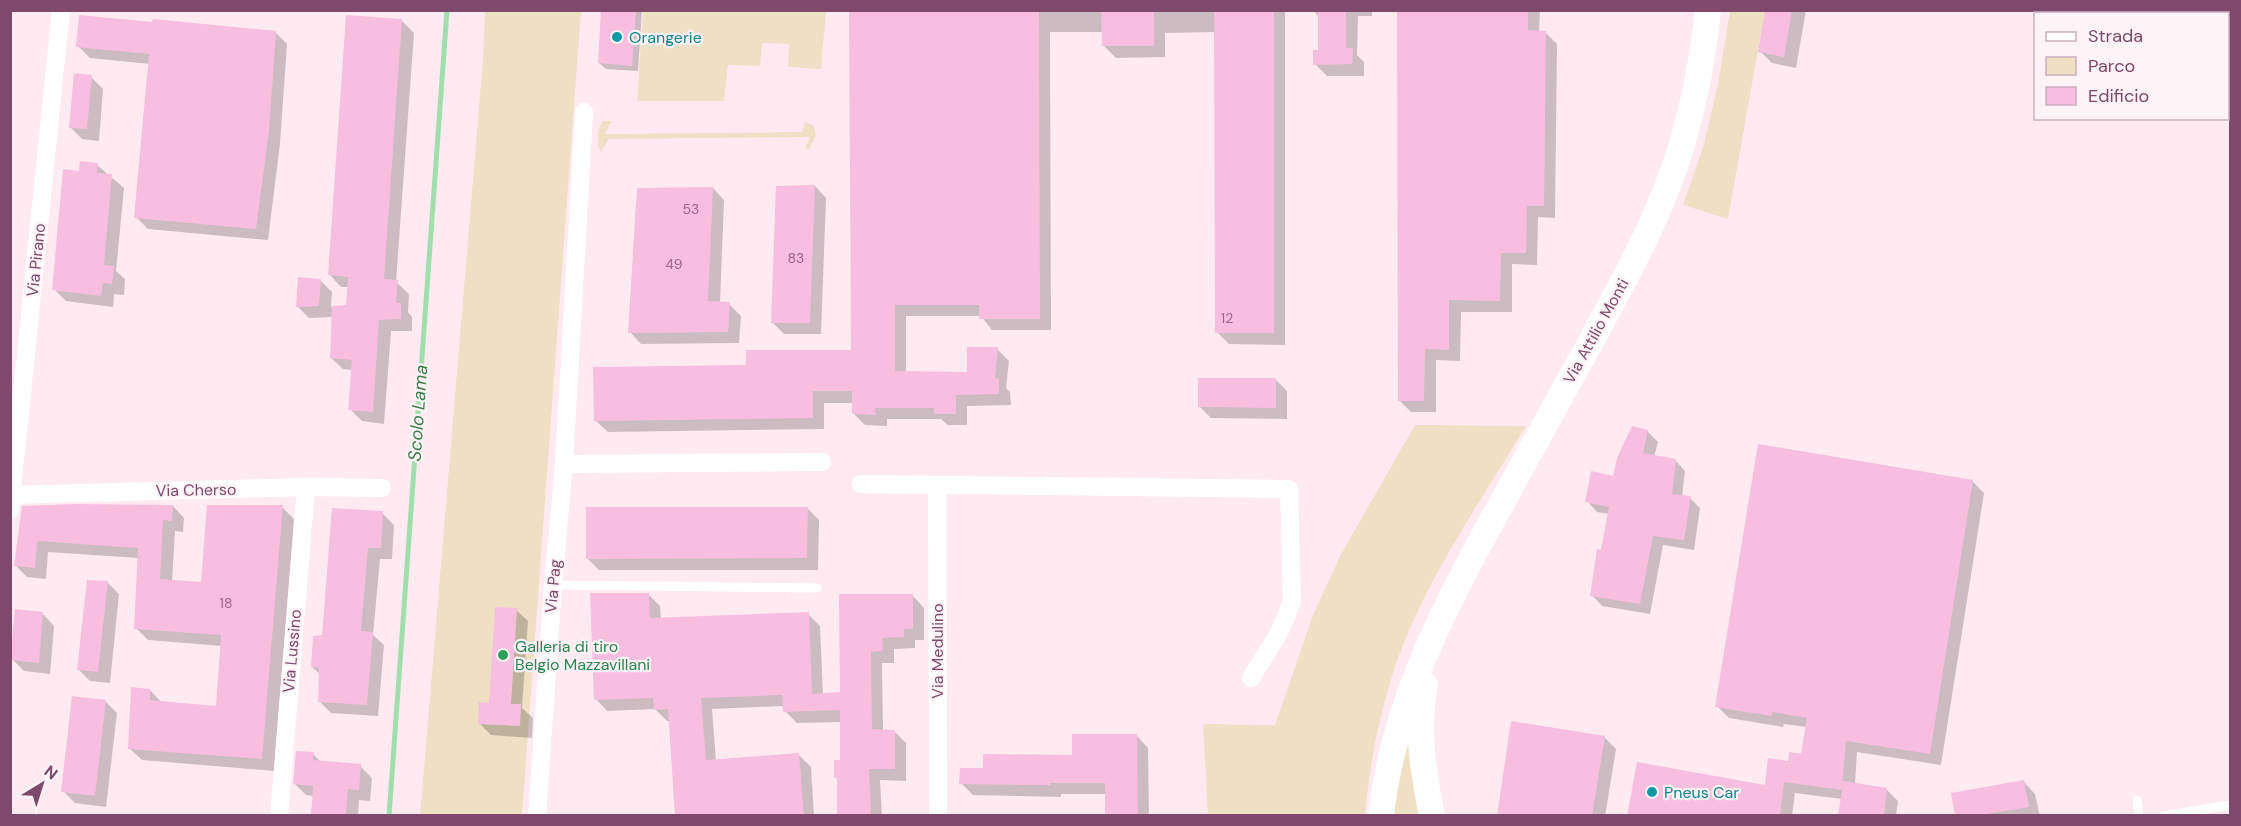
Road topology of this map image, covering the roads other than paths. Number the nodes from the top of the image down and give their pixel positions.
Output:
1 (61, 10) edge
2 (1708, 10) edge
3 (584, 112) dead end
4 (822, 462) dead end
5 (564, 464) junction
6 (861, 484) dead end
7 (937, 486) junction
8 (306, 487) junction
9 (382, 488) dead end
10 (11, 500) edge
11 (552, 585) junction
12 (817, 588) dead end
13 (1434, 633) junction
14 (1251, 678) dead end
15 (2137, 800) dead end
16 (2230, 805) edge
17 (279, 816) edge
18 (537, 816) edge
19 (938, 816) edge
20 (1381, 816) edge
21 (1432, 816) edge
22 (2139, 816) edge
23 (2163, 816) edge

1 - 10 street, Via Pirano
2 - 13 main road, Via Attilio Monti
3 - 5 street, Via Pag
4 - 5 street
5 - 11 street, Via Pag
6 - 7 street
7 - 14 street
7 - 19 street, Via Medulino
8 - 9 street, Via Cherso
8 - 10 street, Via Cherso
8 - 17 street, Via Lussino
11 - 12 lane
11 - 18 street, Via Pag
13 - 20 main road, Via Attilio Monti
13 - 21 main road, Via Attilio Monti
15 - 22 lane
16 - 23 lane

